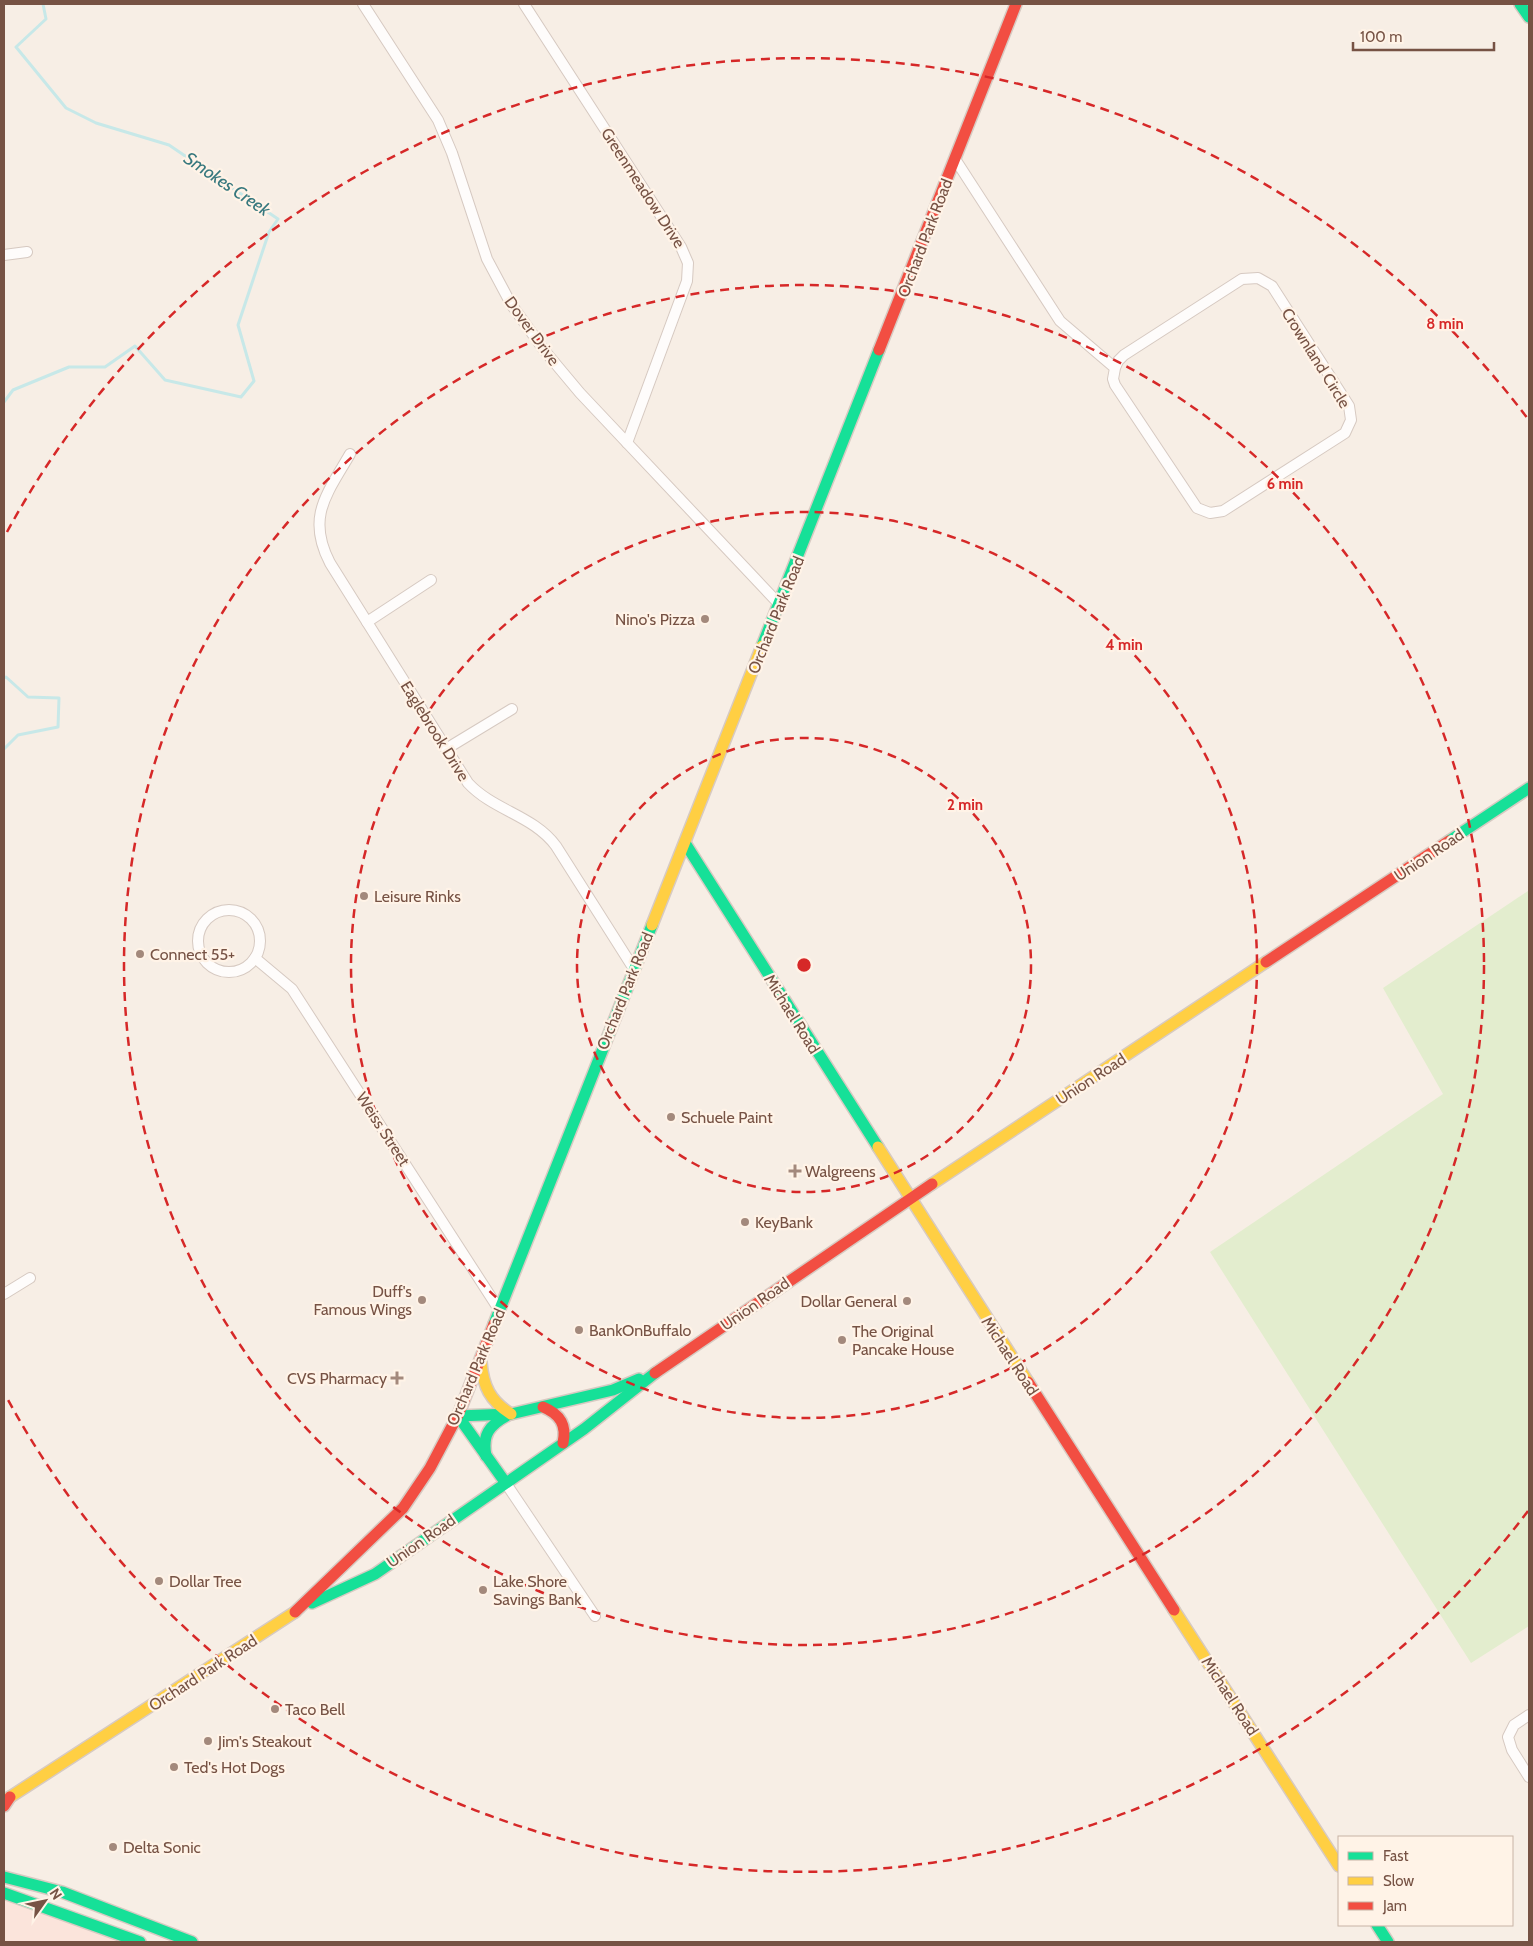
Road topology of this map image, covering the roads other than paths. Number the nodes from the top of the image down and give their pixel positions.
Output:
1 (363, 4) edge
2 (524, 4) edge
3 (1016, 4) edge
4 (1520, 4) edge
5 (1529, 18) edge
6 (956, 159) junction
7 (27, 252) dead end
8 (4, 255) edge
9 (1115, 368) junction
10 (627, 443) junction
11 (350, 454) dead end
12 (430, 580) dead end
13 (780, 605) junction
14 (367, 622) junction
15 (512, 709) dead end
16 (446, 749) junction
17 (1529, 788) edge
18 (685, 843) junction
19 (255, 958) junction
20 (634, 969) junction
21 (910, 1198) junction
22 (30, 1278) dead end
23 (4, 1294) edge
24 (500, 1311) junction
25 (480, 1360) junction
26 (655, 1373) junction
27 (543, 1407) junction
28 (511, 1414) junction
29 (458, 1416) junction
30 (563, 1442) junction
31 (487, 1460) junction
32 (504, 1482) junction
33 (300, 1609) junction
34 (595, 1616) dead end
35 (1529, 1715) edge
36 (1529, 1777) edge
37 (6, 1801) edge
38 (1338, 1864) edge
39 (4, 1869) edge
40 (4, 1877) edge
41 (20, 1883) junction
42 (4, 1893) edge
43 (1378, 1926) edge
44 (140, 1942) edge
45 (192, 1942) edge
46 (1388, 1942) edge

1 - 10 street, Dover Drive
2 - 10 street, Greenmeadow Drive
3 - 6 main road, Orchard Park Road
4 - 5 main road
6 - 9 street
6 - 13 main road, Orchard Park Road
7 - 8 street
9 - 9 street, Crownland Circle
10 - 13 street, Dover Drive
11 - 14 street, Eaglebrook Drive
12 - 14 street
13 - 18 main road, Orchard Park Road
14 - 16 street, Eaglebrook Drive
15 - 16 street
16 - 20 street, Eaglebrook Drive
17 - 21 main road, Union Road
18 - 20 main road, Orchard Park Road
18 - 21 main road, Michael Road
19 - 19 street
19 - 24 street, Weiss Street
20 - 24 main road, Orchard Park Road
21 - 26 main road, Union Road
21 - 38 main road, Michael Road
22 - 23 street
24 - 25 main road, Orchard Park Road
25 - 28 main road
25 - 29 main road, Orchard Park Road
26 - 27 main road, Union Road
26 - 30 main road, Union Road
27 - 28 main road, Union Road
27 - 30 main road
28 - 29 main road, Union Road
28 - 31 main road
29 - 31 main road
29 - 33 main road, Orchard Park Road
30 - 32 main road, Union Road
31 - 32 main road
32 - 33 main road, Union Road
32 - 34 street
33 - 37 main road, Orchard Park Road
35 - 36 street
39 - 41 main road
40 - 41 main road
41 - 45 main road
42 - 44 main road
43 - 46 main road

